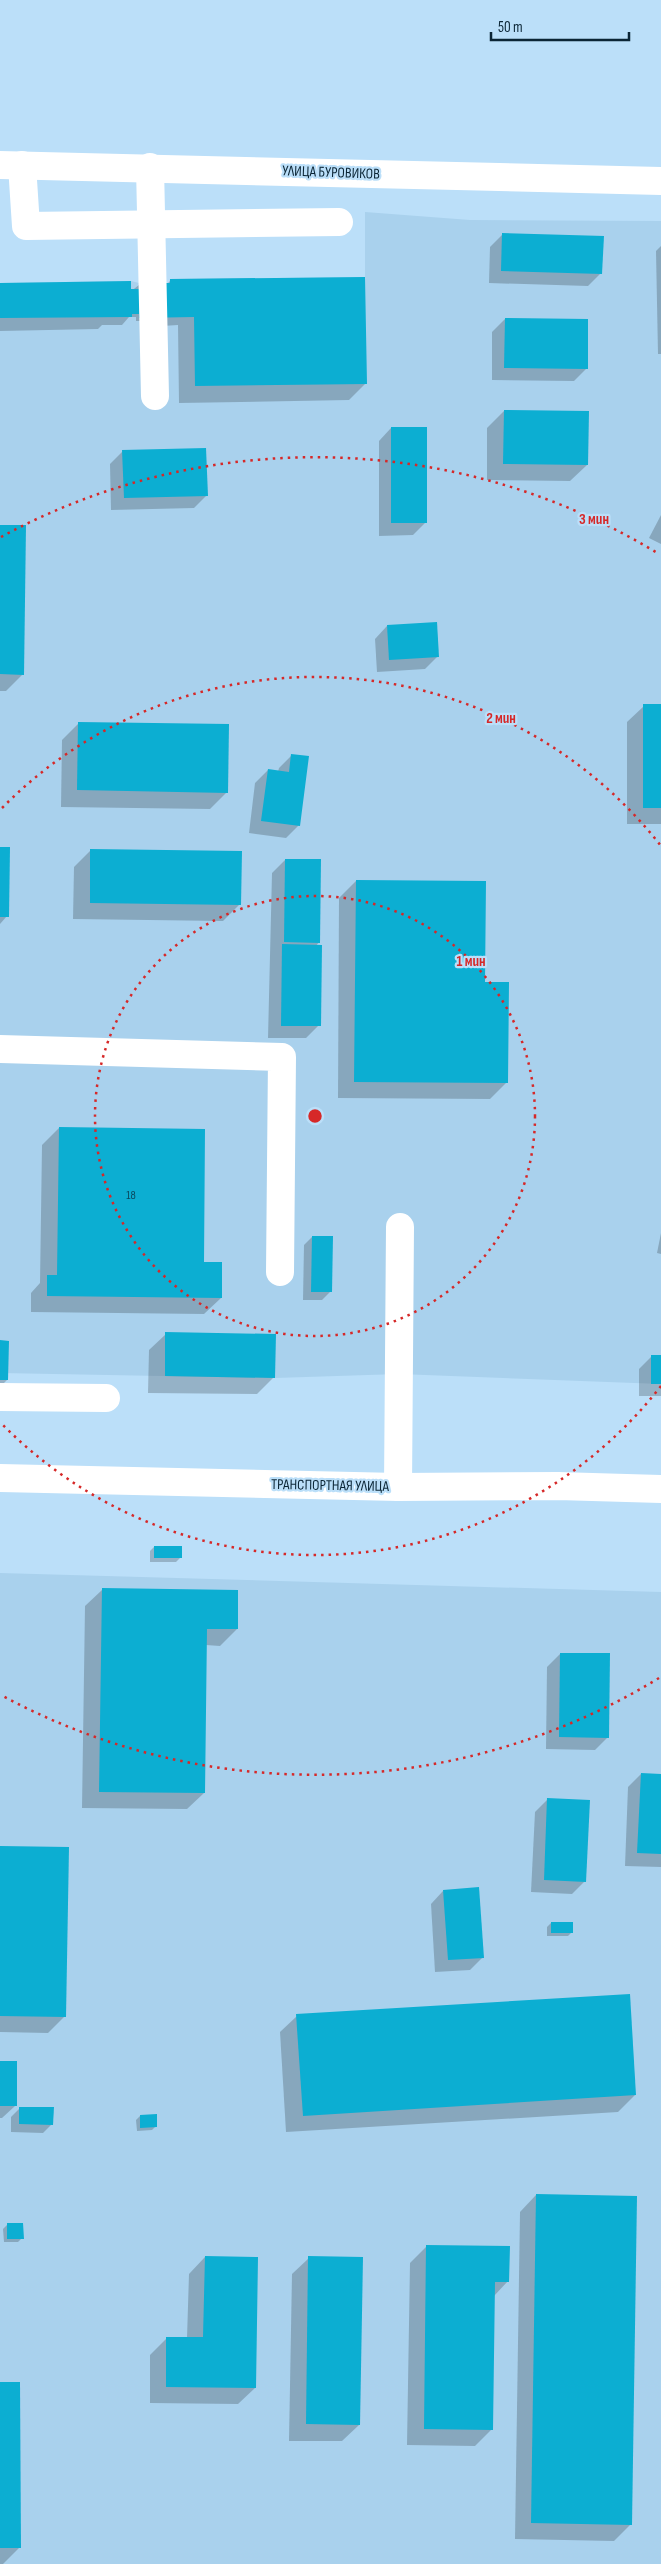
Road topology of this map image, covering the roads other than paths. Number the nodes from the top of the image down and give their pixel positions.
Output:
1 (11, 165) edge
2 (150, 167) junction
3 (661, 181) edge
4 (339, 222) dead end
5 (152, 223) junction
6 (155, 396) dead end
7 (0, 1050) edge
8 (400, 1227) dead end
9 (280, 1272) dead end
10 (0, 1397) edge
11 (106, 1398) dead end
12 (0, 1478) edge
13 (398, 1487) junction
14 (661, 1489) edge

1 - 2 street, УЛИЦА БУРОВИКОВ
1 - 5 street
2 - 3 street, УЛИЦА БУРОВИКОВ
2 - 5 street
4 - 5 street
5 - 6 street
7 - 9 street
8 - 13 street
10 - 11 street
12 - 13 street, ТРАНСПОРТНАЯ УЛИЦА
13 - 14 street, ТРАНСПОРТНАЯ УЛИЦА

